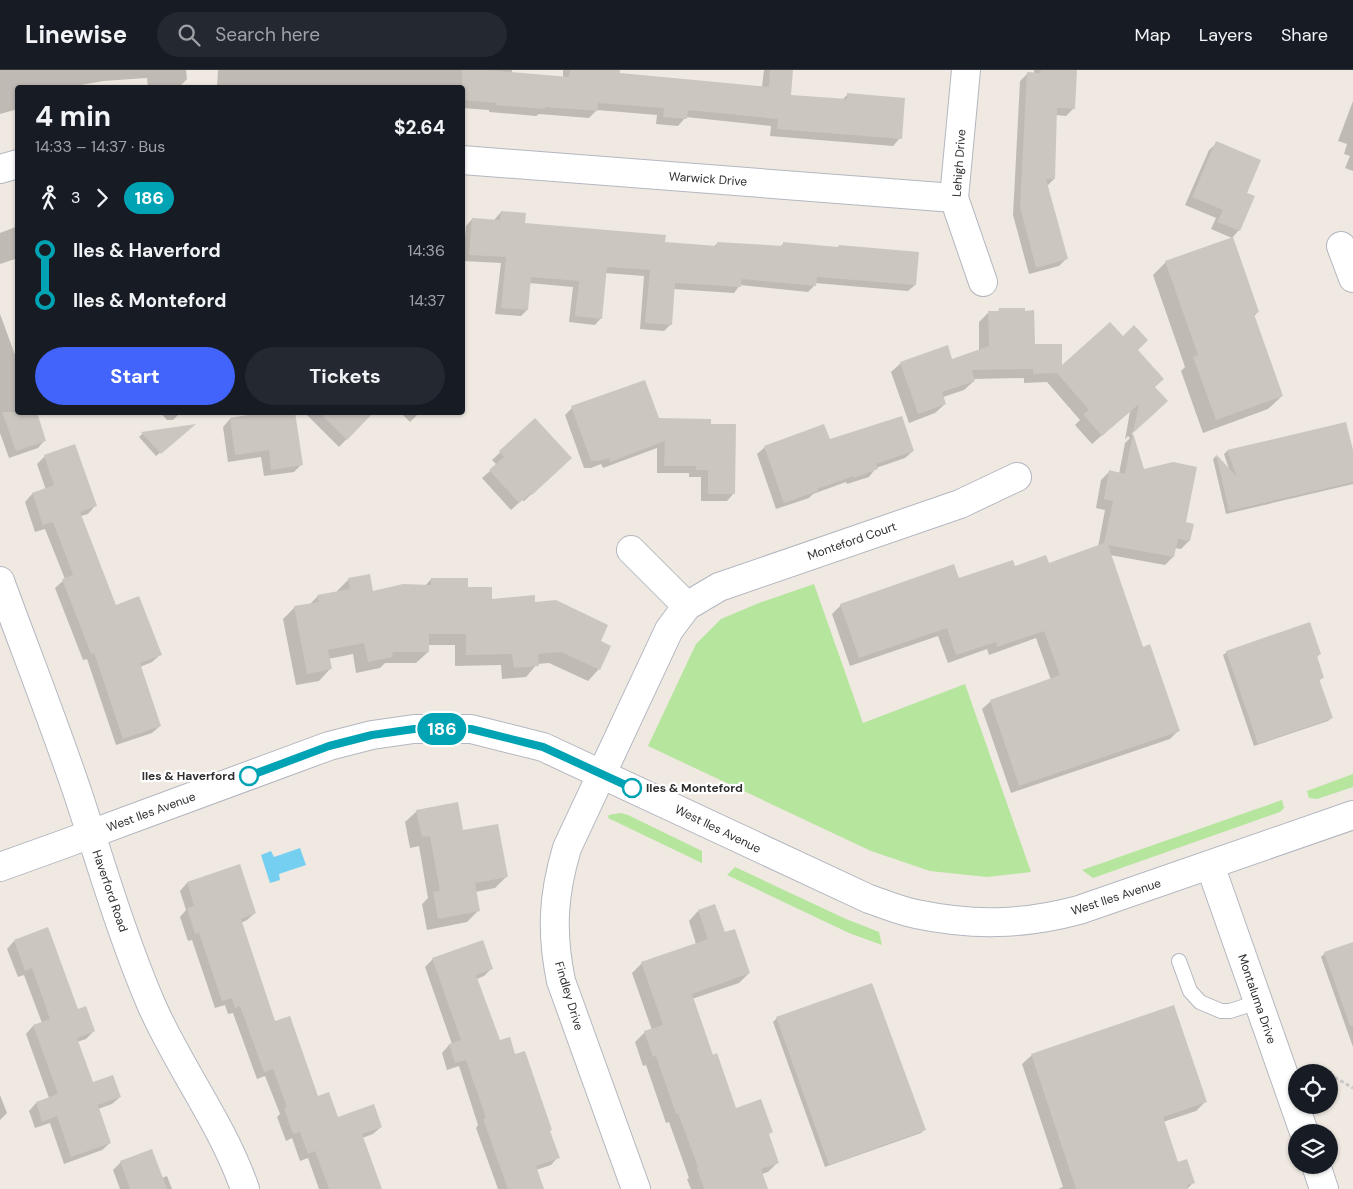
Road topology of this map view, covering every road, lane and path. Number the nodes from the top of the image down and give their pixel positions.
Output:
1 (966, 70) edge
2 (465, 160) edge
3 (15, 165) edge
4 (0, 170) edge
5 (954, 198) junction
6 (1341, 246) dead end
7 (1353, 278) edge
8 (983, 282) dead end
9 (1017, 477) dead end
10 (631, 550) dead end
11 (0, 582) edge
12 (687, 606) junction
13 (602, 774) junction
14 (1353, 815) edge
15 (90, 834) junction
16 (1210, 865) junction
17 (0, 867) edge
18 (1179, 961) dead end
19 (1258, 1002) junction
20 (1338, 1079) edge
21 (1353, 1088) edge
22 (1301, 1124) edge
23 (1319, 1174) edge
24 (245, 1189) edge
25 (636, 1189) edge
26 (1324, 1189) edge

1 - 5 street, Lehigh Drive
2 - 5 street, Warwick Drive
3 - 4 street
5 - 8 street, Lehigh Drive
6 - 7 street
9 - 12 street, Monteford Court
10 - 12 street
11 - 15 street, Haverford Road
12 - 13 street, Monteford Court
13 - 15 street, West Iles Avenue
13 - 16 street, West Iles Avenue
13 - 25 street, Findley Drive
14 - 16 street, West Iles Avenue
15 - 17 street, West Iles Avenue
15 - 24 street, Haverford Road
16 - 19 street, Montaluma Drive
18 - 19 lane
19 - 22 street, Montaluma Drive
20 - 21 path
23 - 26 street

